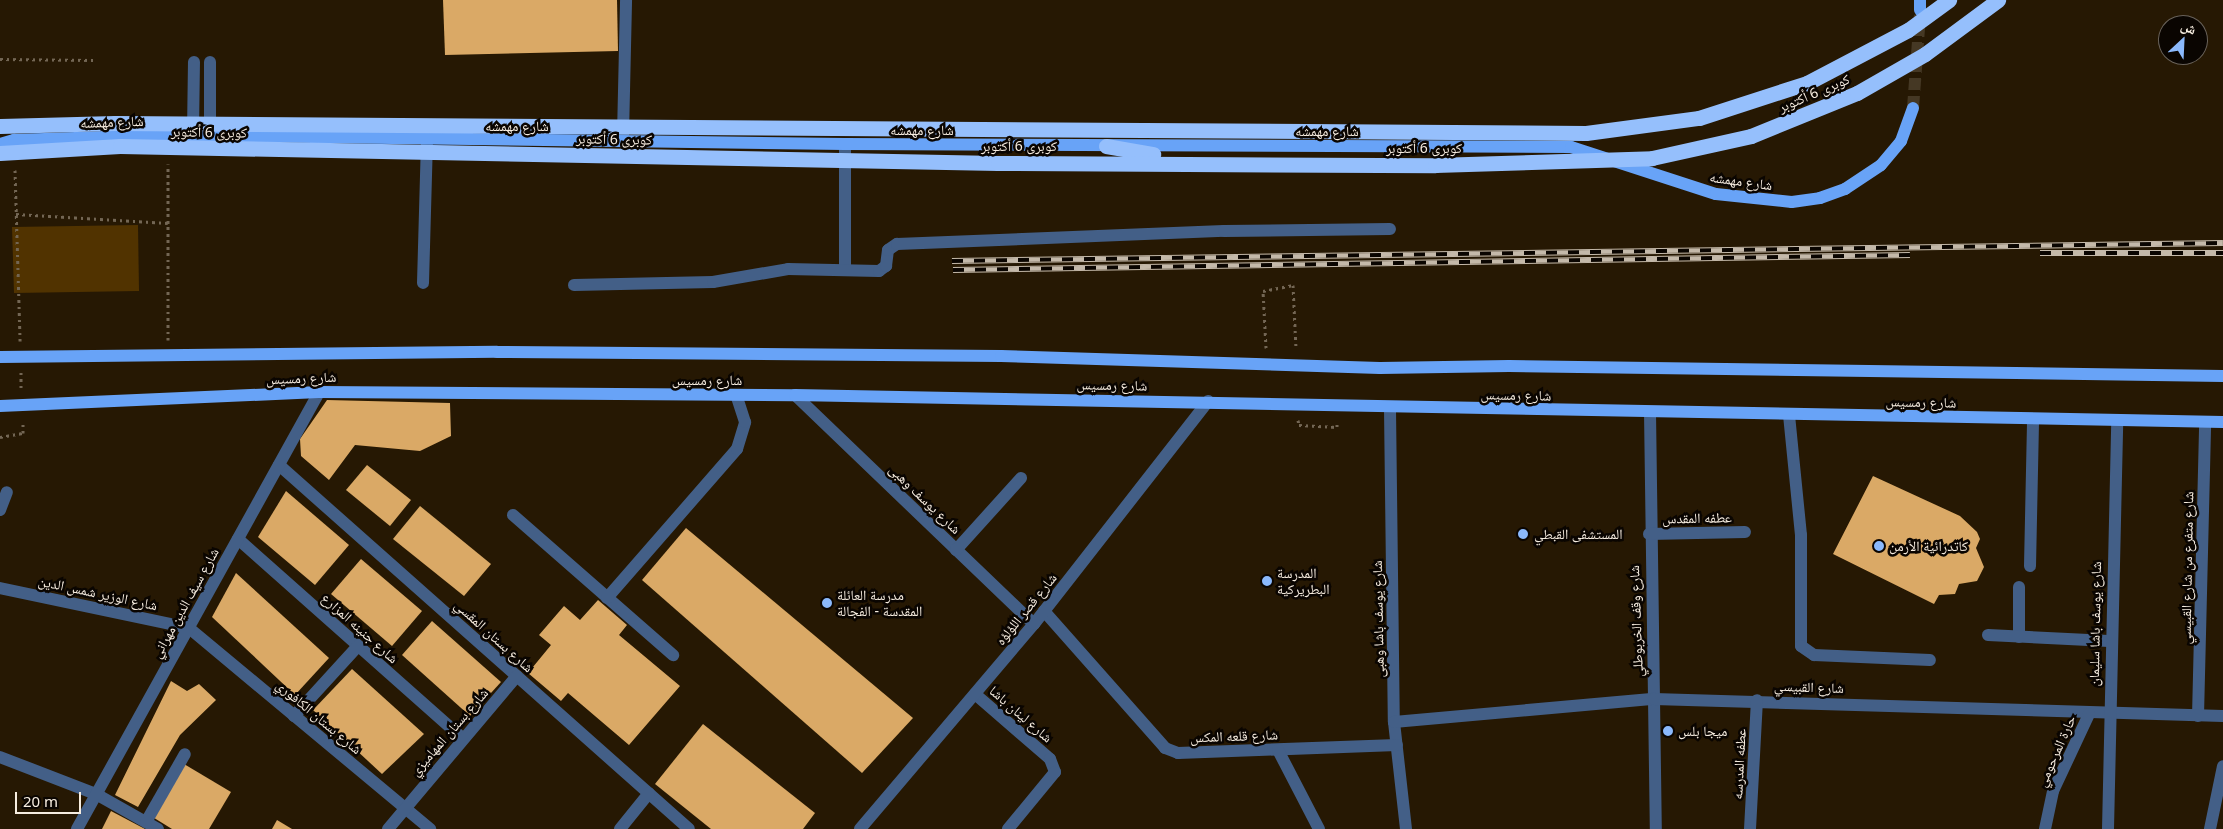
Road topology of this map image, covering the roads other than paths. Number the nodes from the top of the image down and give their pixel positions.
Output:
1 (626, 0) edge
2 (1949, 0) edge
3 (1987, 0) edge
4 (1998, 0) edge
5 (194, 62) dead end
6 (210, 62) dead end
7 (1913, 108) tunnel mouth
8 (0, 126) edge
9 (193, 136) junction
10 (210, 136) junction
11 (427, 140) junction
12 (623, 141) junction
13 (0, 144) edge
14 (845, 144) junction
15 (1106, 146) junction
16 (0, 153) edge
17 (1390, 230) dead end
18 (845, 270) junction
19 (423, 283) dead end
20 (574, 285) dead end
21 (0, 357) edge
22 (2223, 376) edge
23 (319, 392) junction
24 (736, 395) junction
25 (795, 395) junction
26 (1208, 401) junction
27 (0, 406) edge
28 (1390, 409) junction
29 (1650, 412) junction
30 (1789, 414) junction
31 (2033, 418) junction
32 (2116, 420) junction
33 (2205, 422) junction
34 (2223, 422) edge
35 (279, 465) junction
36 (1021, 478) dead end
37 (8, 492) dead end
38 (0, 510) edge
39 (513, 515) dead end
40 (1745, 532) dead end
41 (1649, 534) junction
42 (238, 539) junction
43 (956, 550) junction
44 (2030, 566) dead end
45 (2019, 587) dead end
46 (0, 588) edge
47 (607, 598) junction
48 (1044, 611) junction
49 (1034, 624) junction
50 (189, 628) junction
51 (1988, 635) dead end
52 (2019, 637) junction
53 (2109, 642) junction
54 (358, 646) junction
55 (673, 656) dead end
56 (1930, 660) dead end
57 (517, 676) junction
58 (975, 694) junction
59 (1654, 699) junction
60 (1758, 700) junction
61 (2089, 714) junction
62 (2109, 714) junction
63 (294, 716) junction
64 (2198, 716) junction
65 (2223, 716) edge
66 (1394, 722) junction
67 (463, 740) junction
68 (1397, 745) junction
69 (1278, 750) junction
70 (185, 754) dead end
71 (0, 757) edge
72 (2223, 766) edge
73 (649, 793) junction
74 (96, 794) junction
75 (404, 808) junction
76 (146, 822) junction
77 (77, 829) edge
78 (158, 829) edge
79 (388, 829) edge
80 (430, 829) edge
81 (620, 829) edge
82 (689, 829) edge
83 (860, 829) edge
84 (1008, 829) edge
85 (1319, 829) edge
86 (1406, 829) edge
87 (1656, 829) edge
88 (1750, 829) edge
89 (2046, 829) edge
90 (2108, 829) edge
91 (2210, 829) edge

1 - 12 street
2 - 8 highway, كوبرى 6 أكتوبر
3 - 15 highway
4 - 16 highway, كوبرى 6 أكتوبر
5 - 9 street
6 - 10 street
7 - 15 main road, شارع مهمشه
9 - 10 main road, شارع مهمشه
9 - 13 main road, شارع مهمشه
10 - 11 main road, شارع مهمشه
11 - 12 main road, شارع مهمشه
11 - 19 street
12 - 14 main road, شارع مهمشه
14 - 15 main road, شارع مهمشه
14 - 18 street
17 - 18 street
18 - 20 street
21 - 22 main road, شارع رمسيس
23 - 24 main road, شارع رمسيس
23 - 27 main road, شارع رمسيس
23 - 35 street, شارع سيف الدين مهراني
24 - 25 main road, شارع رمسيس
24 - 47 street
25 - 26 main road, شارع رمسيس
25 - 43 street, شارع يوسف وهبى
26 - 28 main road, شارع رمسيس
26 - 48 street, شارع قصر اللؤلؤه
28 - 29 main road, شارع رمسيس
28 - 66 street, شارع يوسف باشا وهبى
29 - 30 main road, شارع رمسيس
29 - 41 street, شارع وقف الخربوطلي
30 - 31 main road, شارع رمسيس
30 - 56 street
31 - 32 main road, شارع رمسيس
31 - 44 street
32 - 33 main road, شارع رمسيس
32 - 53 street, شارع يوسف باشا سليمان
33 - 34 main road, شارع رمسيس
33 - 64 street, شارع متفرع من شارع القبيسي
35 - 42 street, شارع سيف الدين مهراني
35 - 57 street, شارع بستان المقسي
36 - 43 street
37 - 38 street
39 - 47 street
40 - 41 street, عطفه المقدس
41 - 59 street, شارع وقف الخربوطلي
42 - 50 street, شارع سيف الدين مهراني
42 - 54 street, شارع جنينه المزارع
43 - 49 street, شارع يوسف وهبى
45 - 52 street
46 - 50 street, شارع الوزير شمس الدين
47 - 55 street
48 - 49 street, شارع قصر اللؤلؤه
48 - 69 street, شارع قلعه المكس
49 - 58 street, شارع قصر اللؤلؤه
50 - 63 street, شارع بستان الكافوري
50 - 74 street, شارع سيف الدين مهراني
51 - 52 street
52 - 53 street
53 - 62 street, شارع يوسف باشا سليمان
54 - 63 street
54 - 67 street, شارع جنينه المزارع
57 - 67 street, شارع بستان المهاميزي
57 - 73 street, شارع بستان المقسي
58 - 83 street, شارع قصر اللؤلؤه
58 - 84 street, شارع لينان باشا
59 - 60 street, شارع القبيسي
59 - 66 street, شارع القبيسي
59 - 87 street, شارع وقف الخربوطلي
60 - 61 street, شارع القبيسي
60 - 88 street, عطفه المدرسه
61 - 62 street, شارع القبيسي
61 - 89 street, حارة المرحومي
62 - 64 street, شارع القبيسي
62 - 90 street, شارع يوسف باشا سليمان
63 - 75 street, شارع بستان الكافوري
64 - 65 street, شارع القبيسي
66 - 68 street, شارع يوسف باشا وهبى
67 - 75 street, شارع بستان المهاميزي
68 - 69 street, شارع قلعه المكس
68 - 86 street, شارع يوسف باشا وهبى
69 - 85 street
70 - 76 street
71 - 74 street
72 - 91 street
73 - 81 street
73 - 82 street, شارع بستان المقسي
74 - 76 street
74 - 77 street, شارع سيف الدين مهراني
75 - 79 street, شارع بستان المهاميزي
75 - 80 street, شارع بستان الكافوري
76 - 78 street

